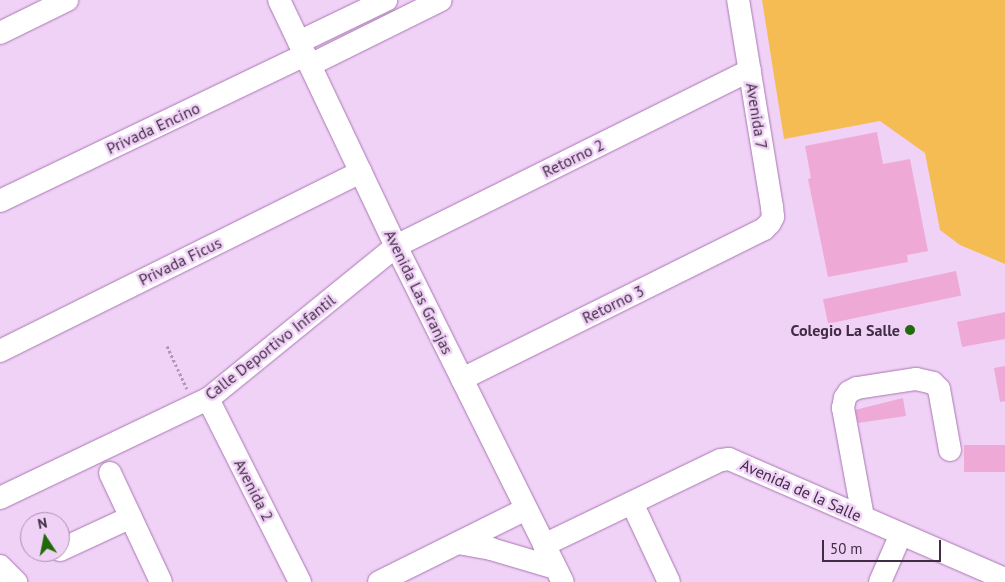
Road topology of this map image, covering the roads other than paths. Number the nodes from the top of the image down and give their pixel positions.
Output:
1 (67, 0) edge
2 (279, 0) edge
3 (386, 0) edge
4 (441, 0) edge
5 (738, 0) edge
6 (0, 33) edge
7 (305, 54) junction
8 (750, 70) junction
9 (361, 172) junction
10 (0, 201) edge
11 (764, 229) joint
12 (396, 246) junction
13 (0, 350) edge
14 (462, 379) junction
15 (202, 402) junction
16 (950, 450) dead end
17 (110, 473) dead end
18 (0, 498) edge
19 (632, 503) junction
20 (526, 509) junction
21 (131, 517) junction
22 (863, 517) junction
23 (901, 534) junction
24 (458, 543) junction
25 (70, 545) edge
26 (544, 545) junction
27 (0, 566) edge
28 (559, 575) edge
29 (1005, 579) edge
30 (16, 582) edge
31 (160, 582) edge
32 (300, 582) edge
33 (379, 582) edge
34 (669, 582) edge
35 (880, 582) edge

1 - 6 street
2 - 7 street, Avenida Las Granjas
3 - 7 street
4 - 7 street
5 - 8 street, Avenida 7
7 - 9 street, Avenida Las Granjas
7 - 10 street, Privada Encino
8 - 11 street, Avenida 7
8 - 12 street, Retorno 2
9 - 12 street, Avenida Las Granjas
9 - 13 street, Privada Ficus
11 - 14 street, Retorno 3
12 - 14 street, Avenida Las Granjas
12 - 15 street, Calle Deportivo Infantil
14 - 20 street, Avenida Las Granjas
15 - 18 street, Calle Deportivo Infantil
15 - 32 street, Avenida 2
16 - 22 street
17 - 21 street
19 - 22 street, Avenida de la Salle
19 - 26 street, Avenida de la Salle
19 - 34 street
20 - 24 street
20 - 26 street, Avenida Las Granjas
21 - 25 street
21 - 31 street
22 - 23 street, Avenida de la Salle
23 - 29 street, Avenida de la Salle
23 - 35 street
24 - 28 street
24 - 33 street
26 - 28 street, Avenida Las Granjas
27 - 30 street

